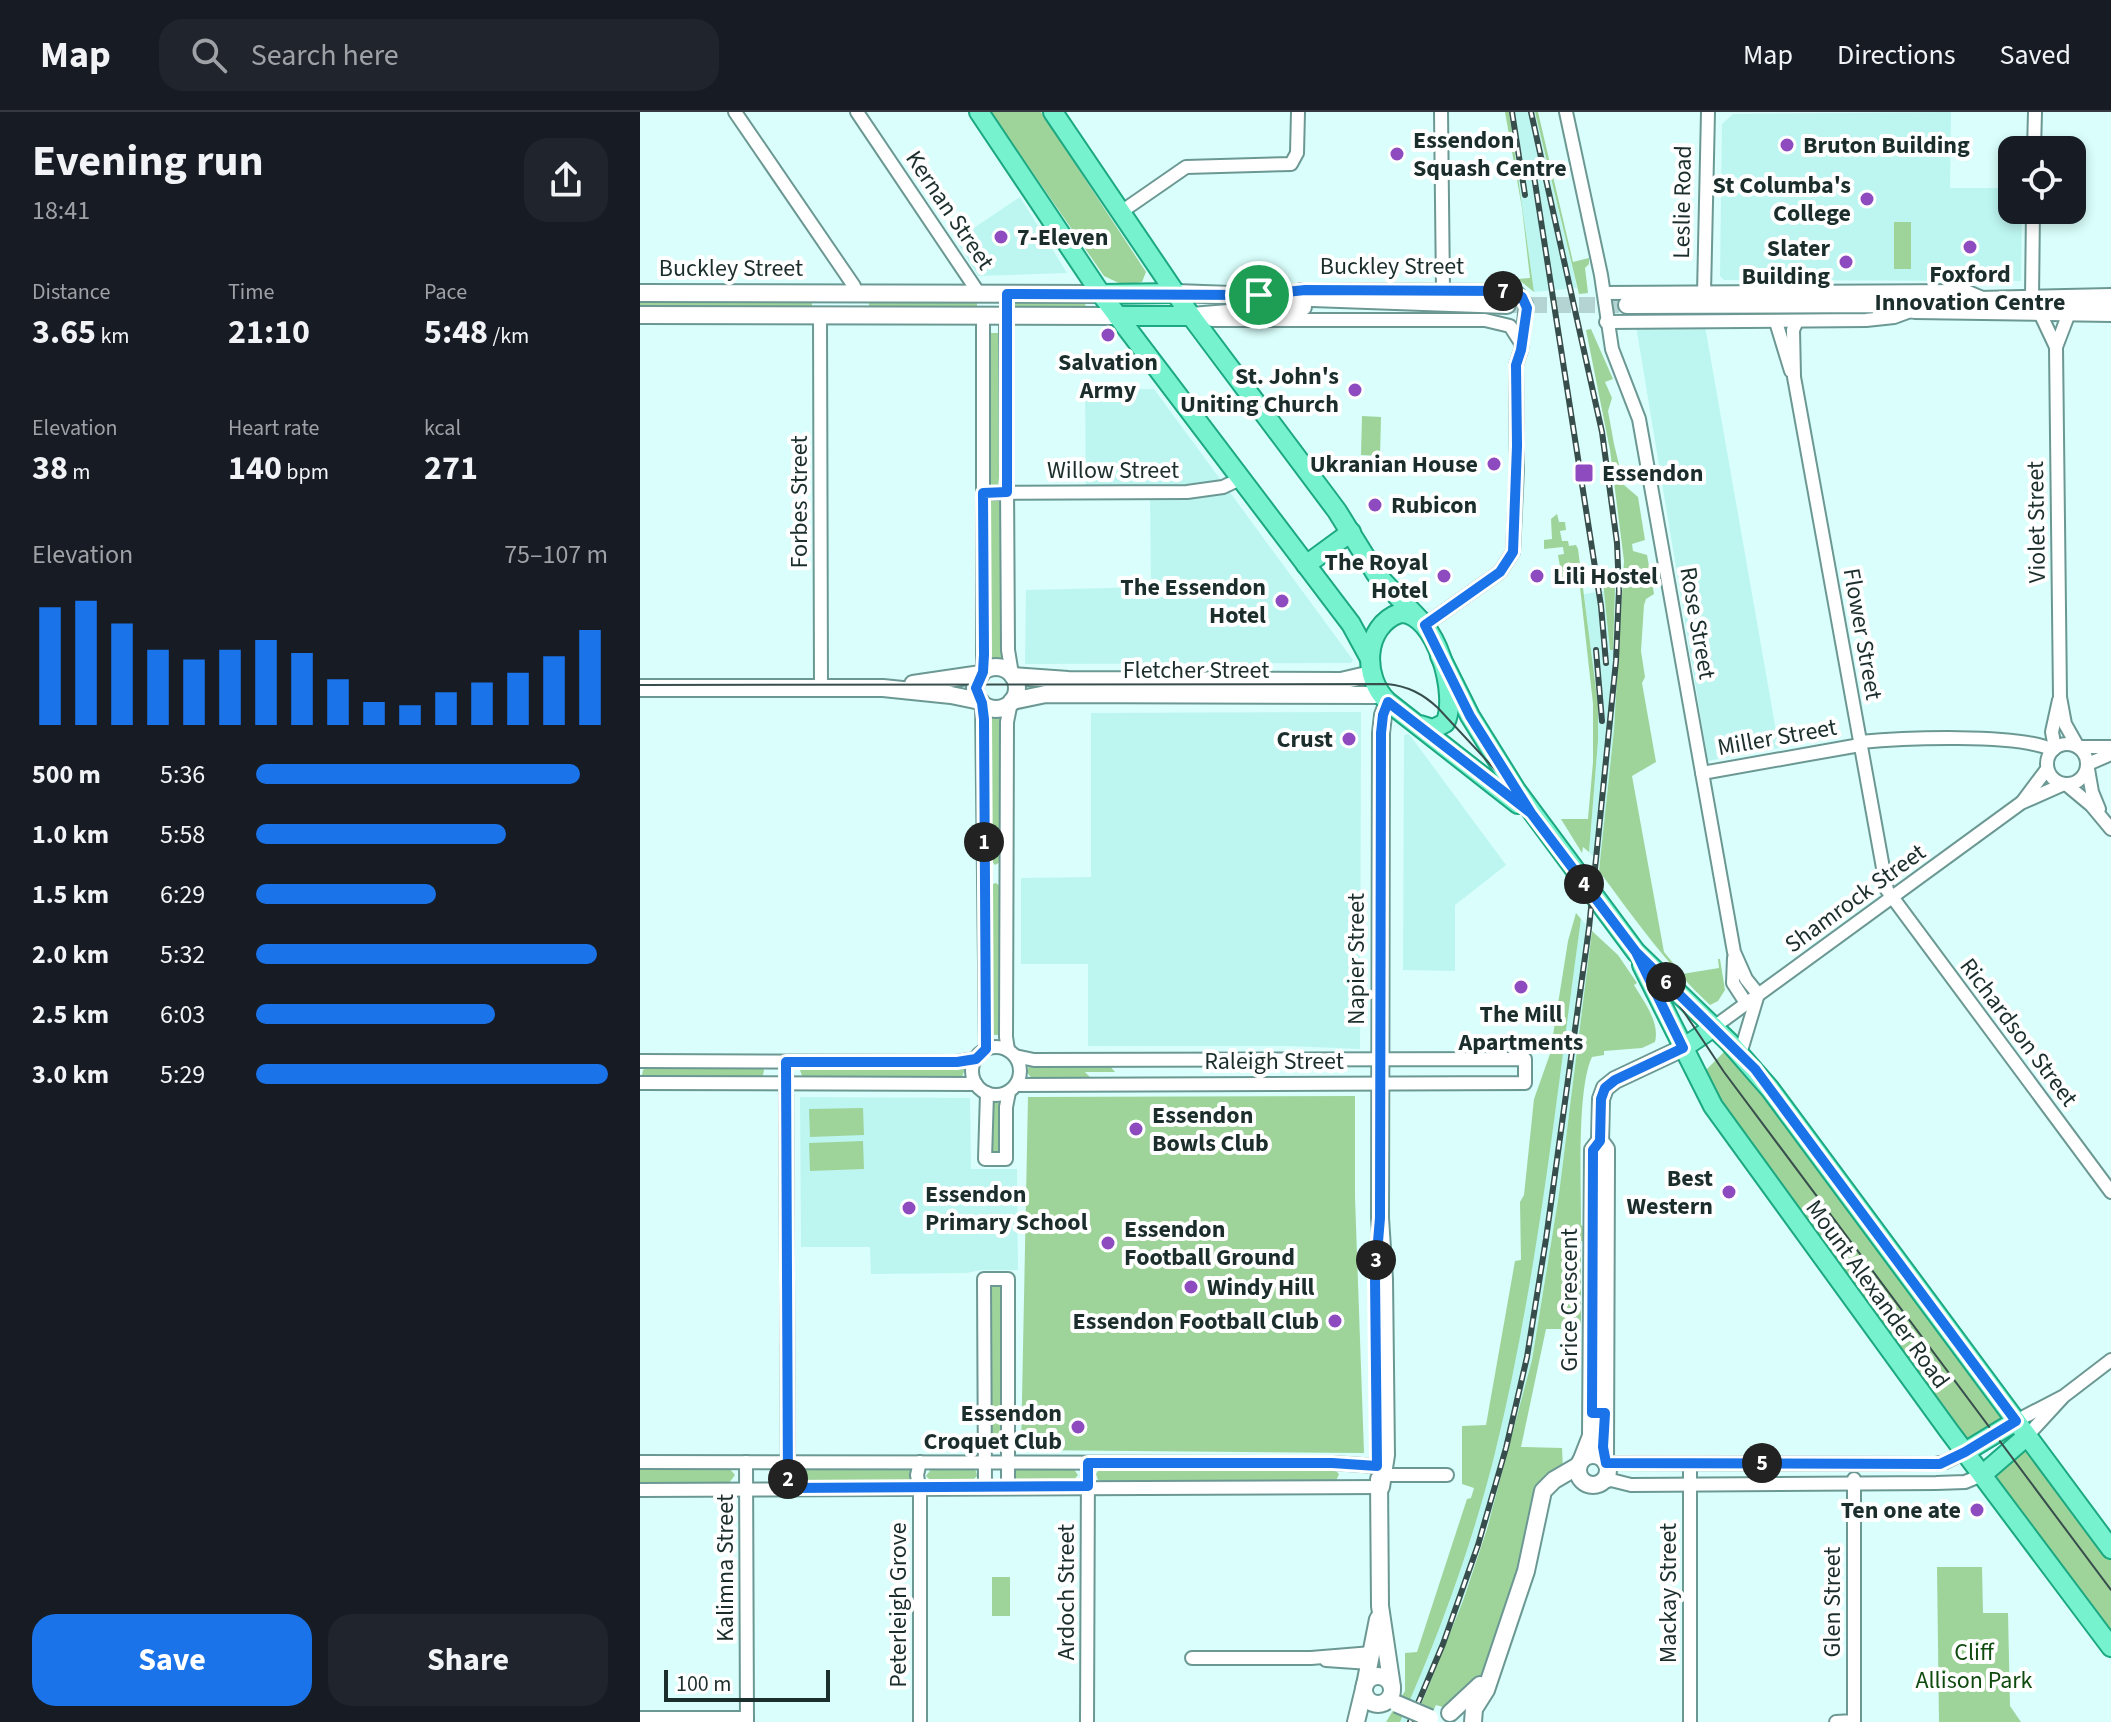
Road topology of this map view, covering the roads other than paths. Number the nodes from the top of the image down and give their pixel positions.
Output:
1 (857, 112) edge
2 (979, 112) edge
3 (1053, 112) edge
4 (1298, 112) edge
5 (1441, 112) edge
6 (1566, 112) edge
7 (1708, 112) edge
8 (2035, 112) edge
9 (738, 113) edge
10 (2034, 136) edge
11 (1121, 212) junction
12 (2033, 224) edge
13 (1443, 290) junction
14 (820, 292) junction
15 (855, 292) junction
16 (978, 292) junction
17 (640, 293) edge
18 (1176, 293) junction
19 (1604, 293) junction
20 (1704, 293) junction
21 (1007, 294) junction
22 (1101, 294) junction
23 (1254, 295) junction
24 (2111, 297) edge
25 (1985, 299) junction
26 (1372, 302) junction
27 (1879, 304) junction
28 (1507, 305) tunnel mouth
29 (1627, 305) tunnel mouth
30 (2036, 306) junction
31 (1915, 310) junction
32 (2069, 313) junction
33 (2111, 313) edge
34 (640, 315) edge
35 (820, 315) junction
36 (983, 315) junction
37 (1006, 315) junction
38 (856, 316) junction
39 (1117, 316) junction
40 (1191, 316) junction
41 (1797, 321) junction
42 (1606, 322) junction
43 (1776, 322) junction
44 (1521, 343) junction
45 (2056, 347) junction
46 (1794, 377) junction
47 (1240, 479) junction
48 (1007, 492) junction
49 (983, 493) junction
50 (1351, 532) junction
51 (1306, 565) junction
52 (1424, 623) junction
53 (1440, 656) junction
54 (1370, 665) junction
55 (982, 673) junction
56 (1012, 675) junction
57 (640, 688) edge
58 (821, 688) junction
59 (883, 688) junction
60 (2060, 697) junction
61 (1385, 698) junction
62 (981, 702) junction
63 (1012, 702) junction
64 (1420, 725) junction
65 (1860, 743) junction
66 (2078, 747) junction
67 (2111, 747) edge
68 (2054, 749) junction
69 (2111, 754) edge
70 (2088, 765) junction
71 (2047, 769) junction
72 (1702, 773) junction
73 (2066, 784) junction
74 (2021, 803) junction
75 (1531, 813) junction
76 (2107, 824) edge
77 (1892, 898) junction
78 (1636, 952) junction
79 (1734, 952) junction
80 (1758, 994) junction
81 (1746, 1003) junction
82 (1714, 1027) junction
83 (1683, 1048) junction
84 (1012, 1053) junction
85 (981, 1054) junction
86 (1740, 1054) junction
87 (1379, 1059) junction
88 (640, 1061) edge
89 (786, 1062) junction
90 (640, 1083) edge
91 (1380, 1083) junction
92 (786, 1084) junction
93 (976, 1084) junction
94 (1013, 1088) junction
95 (987, 1093) junction
96 (2111, 1192) edge
97 (2111, 1360) edge
98 (1599, 1413) junction
99 (2021, 1428) junction
100 (1965, 1452) junction
101 (640, 1462) edge
102 (746, 1462) junction
103 (788, 1462) junction
104 (920, 1462) junction
105 (1605, 1462) junction
106 (984, 1463) junction
107 (1008, 1463) junction
108 (1088, 1463) junction
109 (1580, 1463) junction
110 (1690, 1464) junction
111 (1854, 1464) junction
112 (1381, 1474) junction
113 (1447, 1475) dead end
114 (1982, 1475) junction
115 (1597, 1484) junction
116 (1854, 1484) junction
117 (1690, 1485) junction
118 (1008, 1486) junction
119 (1088, 1486) junction
120 (985, 1487) junction
121 (747, 1488) junction
122 (788, 1488) junction
123 (920, 1488) junction
124 (640, 1490) edge
125 (1541, 1507) junction
126 (2111, 1549) edge
127 (2111, 1647) edge
128 (1377, 1656) junction
129 (1192, 1658) dead end
130 (1491, 1671) junction
131 (1364, 1687) junction
132 (1392, 1697) junction
133 (1440, 1716) edge
134 (640, 1718) edge
135 (747, 1720) edge
136 (920, 1722) edge
137 (1087, 1722) edge
138 (1356, 1722) edge
139 (1368, 1722) edge
140 (1473, 1722) edge
141 (1690, 1722) edge
142 (1836, 1722) edge

1 - 16 street, Kernan Street
2 - 22 main road
3 - 11 main road
4 - 11 street
5 - 13 street
6 - 19 street, Rose Street
7 - 20 street, Leslie Road
8 - 10 street
9 - 15 street
11 - 18 main road
12 - 30 street
13 - 23 street, Buckley Street
13 - 44 street, Buckley Street
14 - 15 street, Buckley Street
14 - 17 street, Buckley Street
14 - 35 street
15 - 16 street, Buckley Street
15 - 38 street
16 - 21 street, Buckley Street
16 - 36 street
18 - 22 main road, Buckley Street
18 - 23 street, Buckley Street
18 - 40 main road
19 - 20 street
19 - 42 street, Rose Street
20 - 25 street
21 - 22 street, Buckley Street
21 - 37 street
22 - 39 main road
23 - 26 street, Buckley Street
24 - 30 street
25 - 27 street
25 - 30 street
26 - 28 street, Buckley Street
26 - 40 street, Buckley Street
27 - 29 street
27 - 31 street
30 - 31 street
30 - 32 street
30 - 45 street, Violet Street
31 - 41 street
32 - 33 street
32 - 45 street, Violet Street
34 - 35 street, Buckley Street
35 - 38 street, Buckley Street
35 - 58 street, Forbes Street
36 - 37 street, Buckley Street
36 - 38 street, Buckley Street
36 - 49 street
37 - 39 street, Buckley Street
37 - 48 street
39 - 40 main road, Buckley Street
39 - 47 main road
40 - 44 street, Buckley Street
40 - 50 main road
41 - 43 street
41 - 46 street, Flower Street
42 - 43 street
42 - 72 street, Rose Street
43 - 46 street, Flower Street
44 - 52 street
45 - 60 street, Violet Street
46 - 65 street, Flower Street
47 - 48 street, Willow Street
47 - 51 main road
48 - 49 street, Willow Street
48 - 56 street
49 - 55 street
50 - 51 main road
50 - 52 main road
51 - 54 main road
52 - 53 main road
52 - 54 main road
53 - 64 main road
53 - 75 main road, Mount Alexander Road
54 - 56 street, Fletcher Street
54 - 61 main road
55 - 56 street
55 - 59 street
55 - 62 street
56 - 63 street
57 - 58 street
58 - 59 street
59 - 62 street
60 - 66 street, Violet Street
60 - 68 street, Violet Street
61 - 63 street, Fletcher Street
61 - 64 main road, Mount Alexander Road
61 - 87 street, Napier Street
62 - 63 street
62 - 85 street
63 - 84 street
64 - 75 main road, Mount Alexander Road
65 - 68 street, Miller Street
65 - 72 street, Miller Street
65 - 77 street, Flower Street
66 - 67 street
66 - 68 street
66 - 70 street
68 - 71 street
69 - 70 street
70 - 73 street
70 - 76 street
71 - 73 street
71 - 74 street, Shamrock Street
72 - 79 street, Rose Street
73 - 74 street, Shamrock Street
73 - 76 street
74 - 77 street, Shamrock Street
75 - 78 main road, Mount Alexander Road
77 - 80 street, Shamrock Street
77 - 96 street, Richardson Street
78 - 82 main road, Mount Alexander Road
78 - 83 main road, Mount Alexander Road
79 - 80 street, Rose Street
79 - 81 street, Rose Street
80 - 81 street, Shamrock Street
80 - 86 street
81 - 82 street, Shamrock Street
82 - 83 main road
82 - 86 main road, Mount Alexander Road
83 - 98 street, Grice Crescent
83 - 100 main road, Mount Alexander Road
84 - 85 street
84 - 87 street, Raleigh Street
84 - 94 street
85 - 89 street
85 - 93 street
86 - 99 main road, Mount Alexander Road
87 - 91 street, Napier Street
87 - 91 street, Raleigh Street
88 - 89 street
89 - 92 street
90 - 92 street
91 - 94 street, Raleigh Street
91 - 112 street, Napier Street
92 - 93 street
92 - 103 street
93 - 95 street
94 - 95 street
94 - 95 street
97 - 99 street
98 - 105 street, Grice Crescent
98 - 109 street, Grice Crescent
99 - 100 main road
99 - 114 main road
99 - 126 main road, Mount Alexander Road
100 - 111 street
100 - 114 main road, Mount Alexander Road
101 - 102 street
102 - 103 street
102 - 121 street, Kalimna Street
103 - 104 street
103 - 122 street
104 - 106 street
104 - 123 street, Peterleigh Grove
105 - 109 street
105 - 110 street
105 - 115 street
106 - 107 street
106 - 107 street
106 - 120 street
107 - 108 street
107 - 118 street
108 - 112 street
108 - 119 street, Ardoch Street
109 - 115 street
109 - 125 street
110 - 111 street
110 - 117 street, Mackay Street
111 - 116 street, Glen Street
112 - 113 street
112 - 119 street
112 - 128 street, Napier Street
114 - 116 street
114 - 127 main road, Mount Alexander Road
115 - 117 street
115 - 125 street
116 - 117 street
116 - 142 street, Glen Street
117 - 141 street, Mackay Street
118 - 119 street
118 - 120 street
119 - 137 street, Ardoch Street
120 - 123 street
121 - 122 street
121 - 124 street
121 - 135 street, Kalimna Street
122 - 123 street
123 - 136 street, Peterleigh Grove
125 - 130 street
128 - 129 street
128 - 131 street, Napier Street
128 - 132 street, Napier Street
130 - 133 street
130 - 140 street
131 - 132 street
131 - 132 street
131 - 138 street, Napier Street
132 - 133 street
132 - 139 street
133 - 140 street
134 - 135 street

